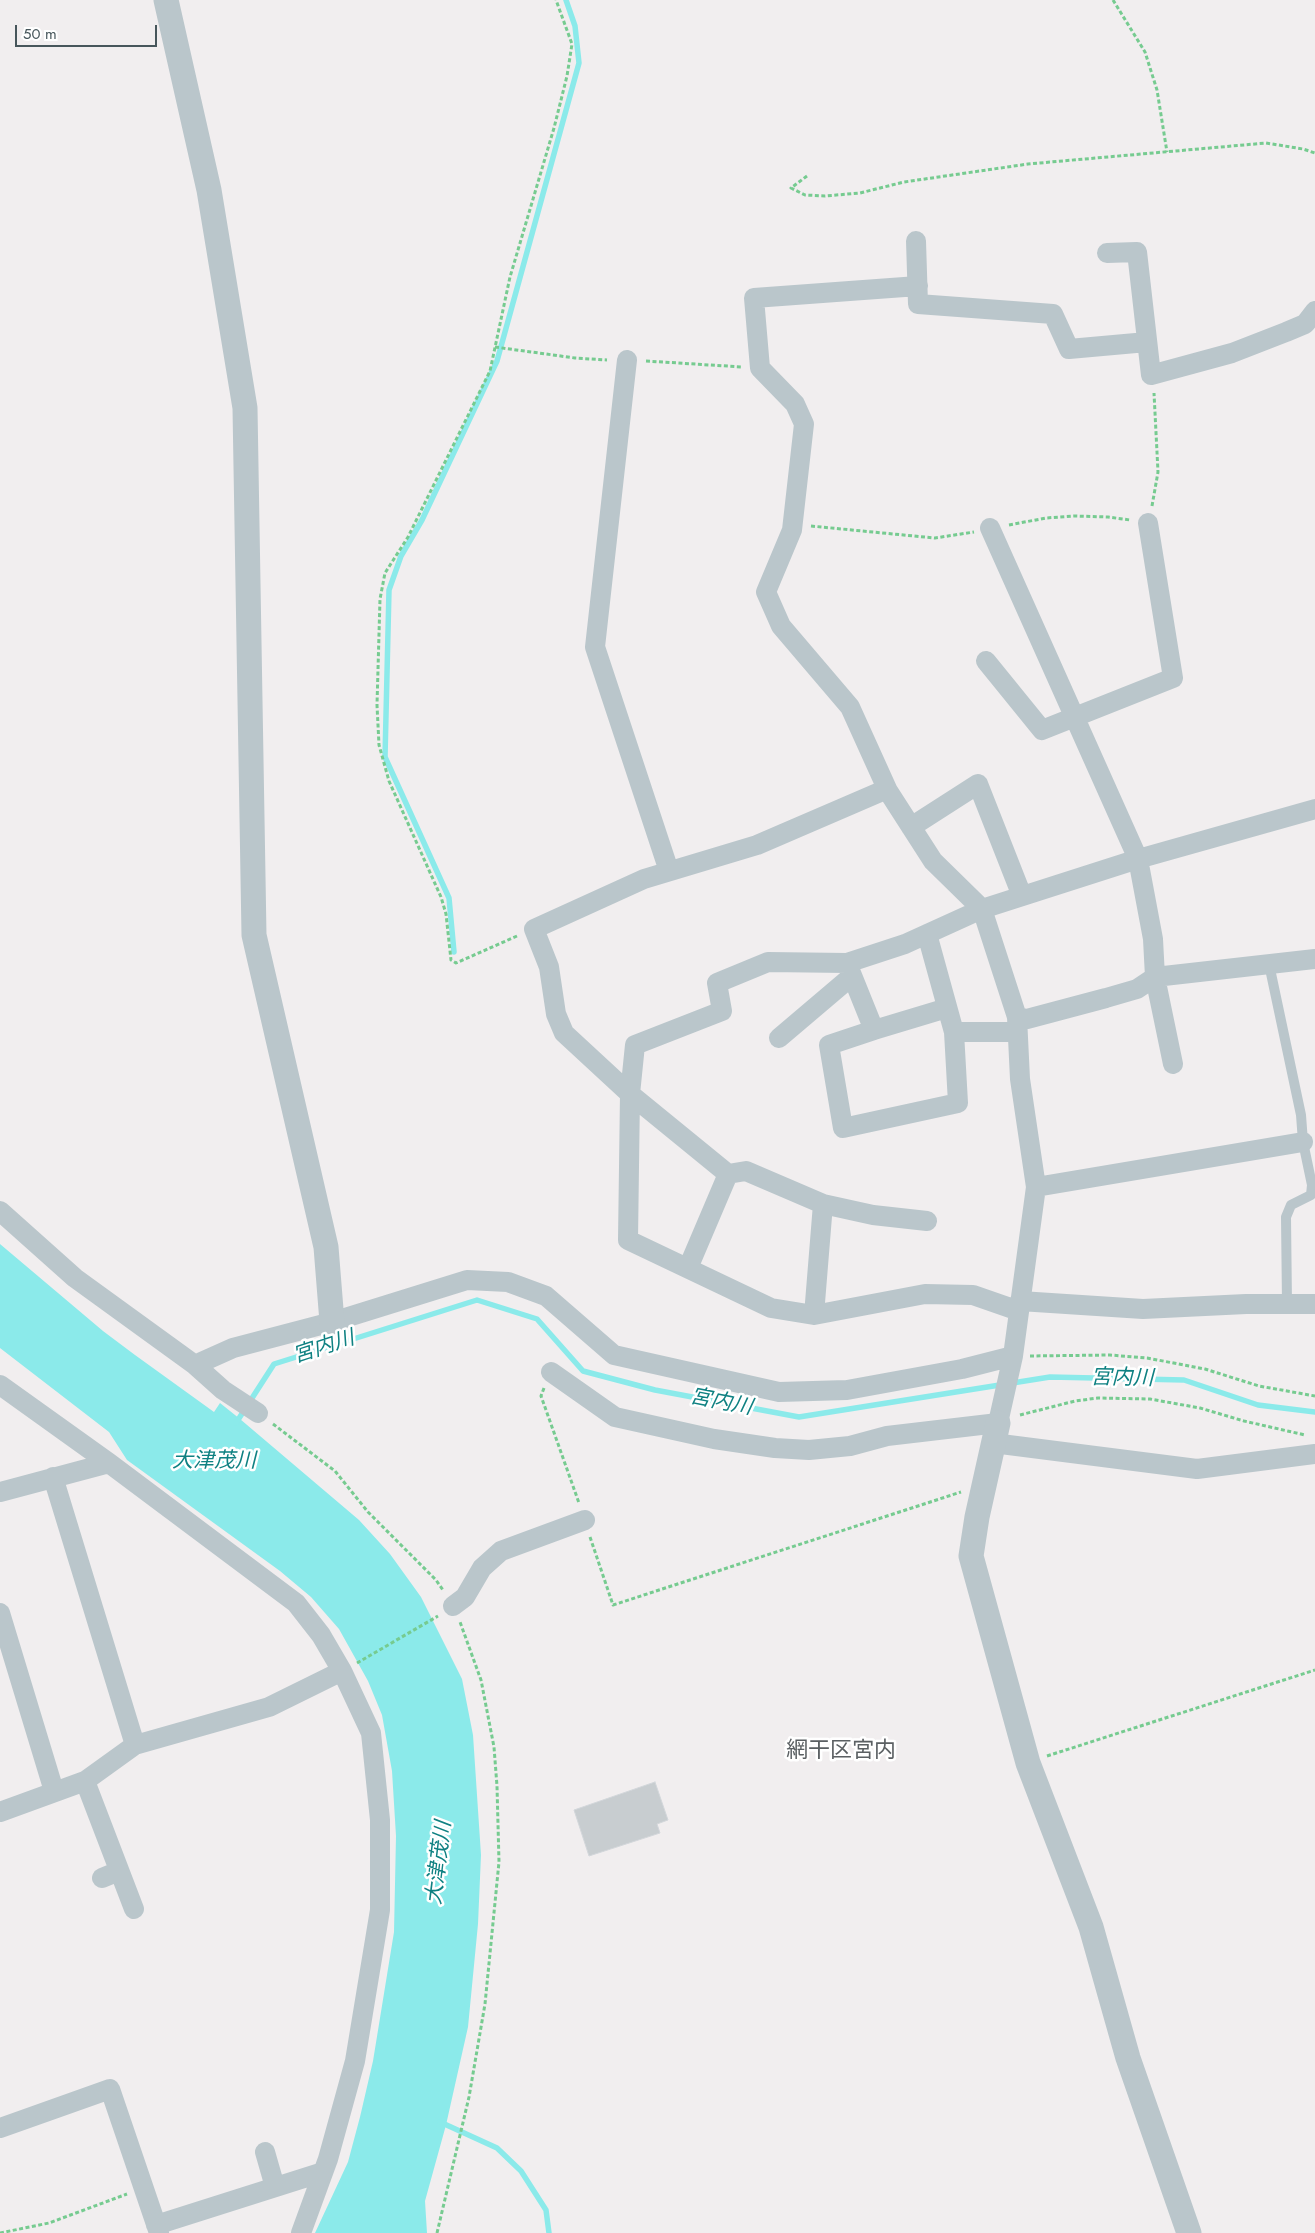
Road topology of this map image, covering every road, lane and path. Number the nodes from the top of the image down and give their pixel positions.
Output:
1 (166, 0) edge
2 (556, 0) edge
3 (1113, 0) edge
4 (1167, 152) junction
5 (1315, 153) edge
6 (807, 176) dead end
7 (916, 240) dead end
8 (1107, 253) dead end
9 (918, 286) junction
10 (1315, 311) edge
11 (1148, 342) junction
12 (627, 360) dead end
13 (1151, 375) junction
14 (1148, 523) joint
15 (990, 528) dead end
16 (986, 661) dead end
17 (1075, 719) junction
18 (887, 789) junction
19 (1315, 809) edge
20 (911, 827) junction
21 (1138, 860) junction
22 (669, 871) junction
23 (1022, 896) junction
24 (982, 909) junction
25 (534, 929) junction
26 (927, 934) junction
27 (1315, 959) edge
28 (1269, 964) junction
29 (850, 970) junction
30 (1155, 977) junction
31 (947, 1008) junction
32 (1017, 1025) junction
33 (874, 1030) junction
34 (954, 1032) junction
35 (779, 1038) dead end
36 (1173, 1064) dead end
37 (630, 1094) junction
38 (1303, 1142) junction
39 (728, 1174) junction
40 (1036, 1187) junction
41 (823, 1204) junction
42 (0, 1211) edge
43 (927, 1221) dead end
44 (688, 1268) junction
45 (1287, 1304) junction
46 (1315, 1304) edge
47 (1019, 1306) junction
48 (814, 1315) junction
49 (332, 1322) junction
50 (1013, 1356) junction
51 (195, 1365) junction
52 (551, 1372) joint
53 (0, 1385) edge
54 (1315, 1396) edge
55 (258, 1413) joint
56 (996, 1433) junction
57 (1312, 1445) edge
58 (109, 1463) junction
59 (53, 1477) junction
60 (0, 1492) edge
61 (982, 1494) junction
62 (585, 1520) junction
63 (450, 1609) junction
64 (0, 1613) edge
65 (347, 1668) junction
66 (1315, 1670) edge
67 (135, 1746) junction
68 (1028, 1762) junction
69 (85, 1781) junction
70 (54, 1791) junction
71 (0, 1812) edge
72 (134, 1909) dead end
73 (0, 2128) edge
74 (265, 2152) dead end
75 (323, 2172) junction
76 (144, 2187) junction
77 (275, 2187) junction
78 (158, 2229) edge
79 (0, 2233) edge
80 (301, 2233) edge
81 (437, 2233) edge
82 (1189, 2233) edge

1 - 49 street
2 - 25 path
3 - 4 path
4 - 5 path
4 - 6 path
7 - 9 street
8 - 11 street
9 - 11 street
9 - 18 street
10 - 13 street
11 - 13 street
12 - 22 street
13 - 14 path
14 - 17 street
15 - 17 street
16 - 17 street
17 - 21 street
18 - 20 street
18 - 22 street
19 - 21 street
20 - 23 street
20 - 24 street
21 - 23 street
21 - 30 street
22 - 25 street
23 - 24 street
24 - 26 street
24 - 32 street
25 - 37 street
26 - 29 street
26 - 31 street
27 - 28 street
28 - 30 street
28 - 38 lane
29 - 33 street
29 - 35 street
29 - 37 street
30 - 32 street
30 - 36 street
31 - 33 street
31 - 34 street
32 - 34 street
32 - 40 street
33 - 34 street
37 - 39 street
37 - 44 street
38 - 40 street
38 - 45 lane
39 - 41 street
39 - 44 street
40 - 47 street
41 - 43 street
41 - 48 street
42 - 51 street
44 - 48 street
45 - 46 street
45 - 47 street
47 - 48 street
47 - 50 street
49 - 50 street
49 - 51 street
50 - 54 path
50 - 56 street
51 - 55 street
52 - 56 street
52 - 62 path
53 - 58 street
55 - 63 path
56 - 57 street
56 - 57 path
56 - 61 street
58 - 59 street
58 - 65 street
59 - 60 street
59 - 67 street
61 - 62 path
61 - 68 street
62 - 63 street
63 - 65 path
63 - 81 path
64 - 70 street
65 - 67 street
65 - 75 street
66 - 68 path
67 - 69 street
68 - 82 street
69 - 70 street
69 - 72 street
70 - 71 street
73 - 76 street
74 - 77 street
75 - 77 street
75 - 80 street
76 - 78 street
76 - 79 path
77 - 78 street

